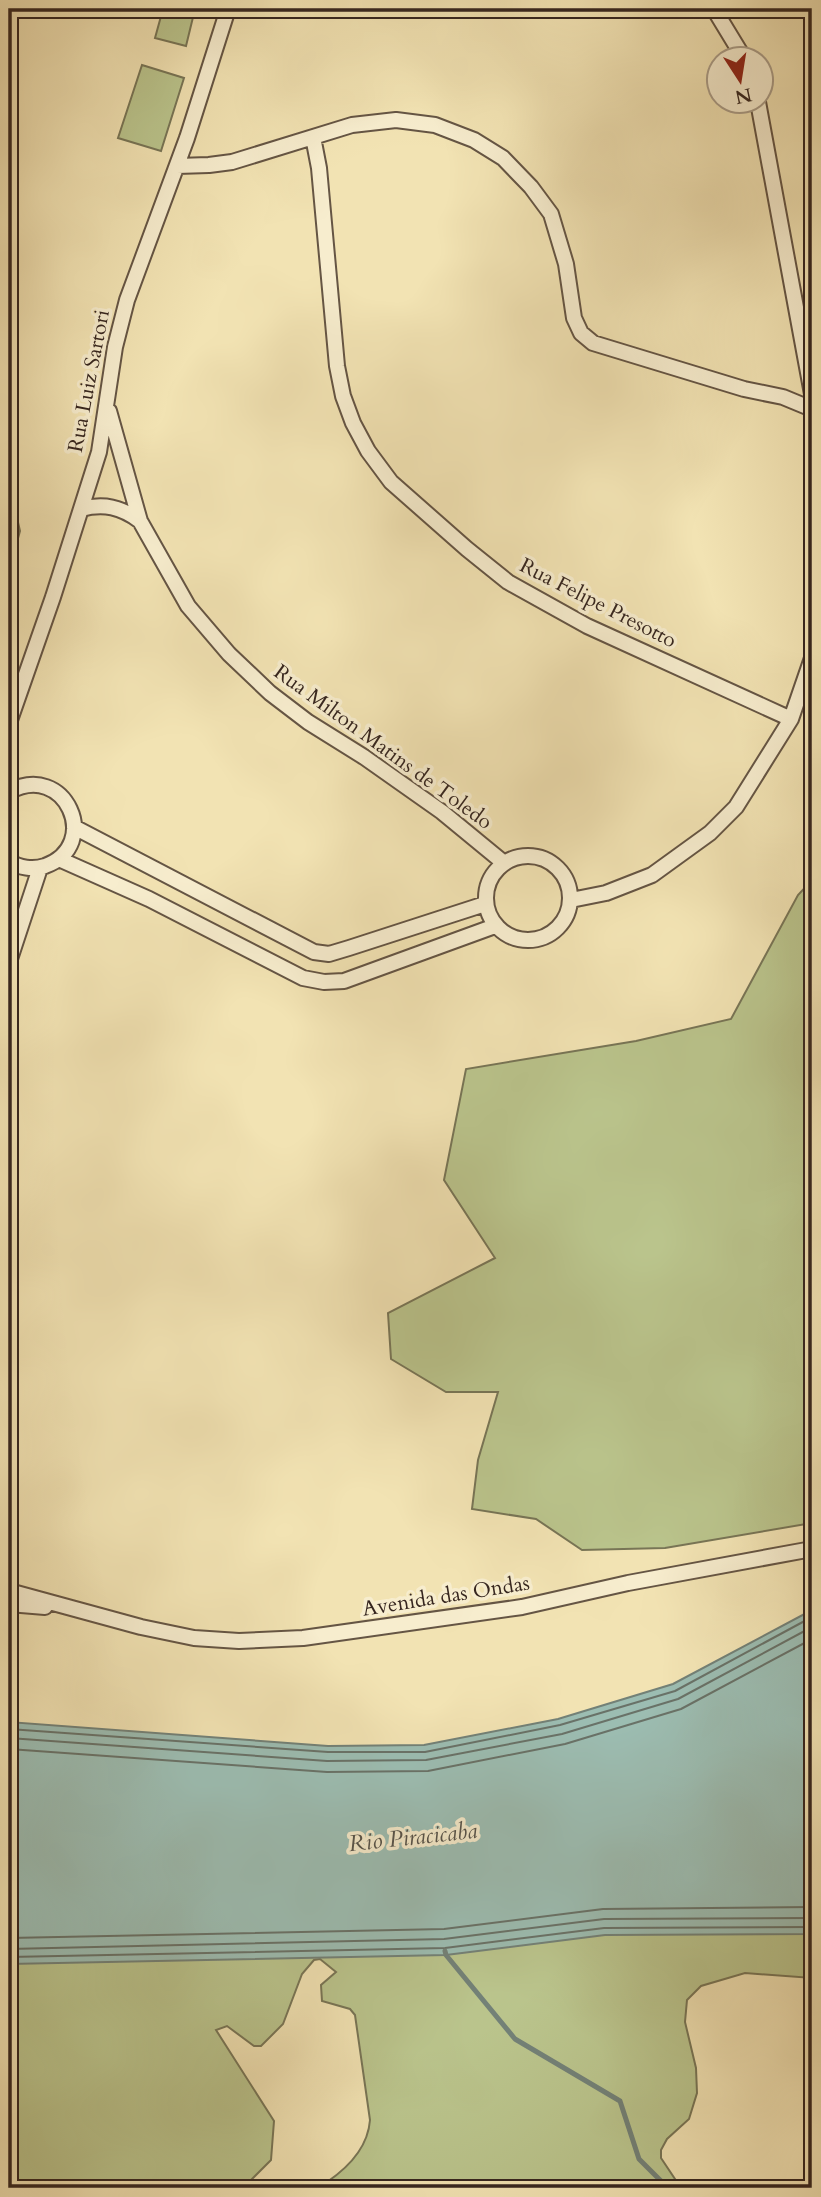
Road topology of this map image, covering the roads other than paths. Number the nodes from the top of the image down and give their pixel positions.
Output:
1 (228, 9) edge
2 (714, 9) edge
3 (736, 46) edge
4 (761, 116) edge
5 (313, 137) junction
6 (177, 166) junction
7 (812, 394) edge
8 (107, 405) junction
9 (812, 409) edge
10 (81, 509) junction
11 (140, 520) junction
12 (812, 658) edge
13 (790, 719) junction
14 (9, 723) edge
15 (9, 788) edge
16 (74, 827) junction
17 (59, 859) junction
18 (9, 860) edge
19 (504, 863) junction
20 (40, 867) junction
21 (571, 900) junction
22 (485, 904) junction
23 (495, 926) junction
24 (9, 962) edge
25 (812, 1549) edge
26 (9, 1591) edge
27 (9, 1604) edge
28 (85, 1611) junction

1 - 6 street, Rua Luiz Sartori
2 - 3 street
4 - 7 street
5 - 6 street
5 - 9 street
5 - 13 street, Rua Felipe Presotto
6 - 8 street, Rua Luiz Sartori
8 - 10 street, Rua Luiz Sartori
8 - 11 street, Rua Milton Matins de Toledo
10 - 11 street
10 - 14 street, Rua Luiz Sartori
11 - 19 street, Rua Milton Matins de Toledo
12 - 13 street
13 - 21 street
15 - 16 street
16 - 17 street
16 - 22 street
17 - 20 street
17 - 23 street
18 - 20 street
19 - 21 street
19 - 22 street
20 - 24 street
21 - 23 street
22 - 23 street
25 - 28 street, Avenida das Ondas
26 - 28 street, Avenida das Ondas
27 - 28 street, Avenida das Ondas

